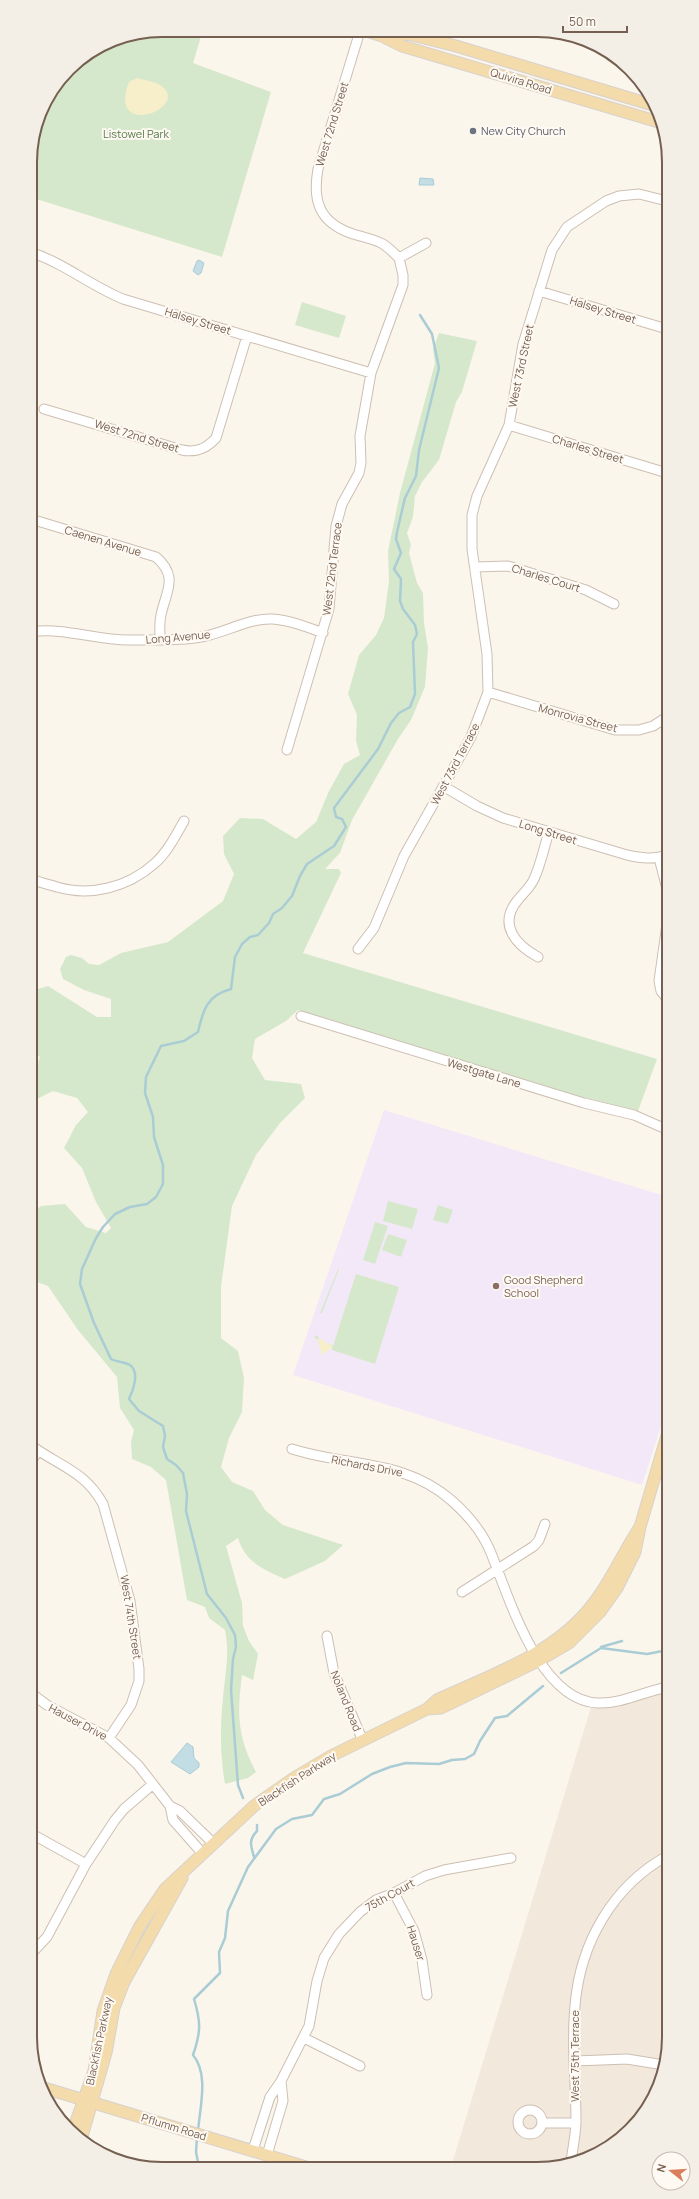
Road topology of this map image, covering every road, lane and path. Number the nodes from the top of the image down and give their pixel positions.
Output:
1 (358, 37) edge
2 (384, 37) edge
3 (420, 37) edge
4 (560, 77) junction
5 (556, 92) junction
6 (647, 103) edge
7 (655, 121) edge
8 (662, 200) edge
9 (426, 243) dead end
10 (37, 255) edge
11 (399, 258) junction
12 (540, 291) junction
13 (662, 328) edge
14 (247, 336) junction
15 (372, 373) junction
16 (44, 409) dead end
17 (509, 425) junction
18 (489, 470) joint
19 (662, 471) edge
20 (37, 521) edge
21 (475, 567) junction
22 (614, 604) dead end
23 (37, 632) edge
24 (322, 633) junction
25 (160, 640) junction
26 (488, 692) junction
27 (662, 720) edge
28 (287, 750) dead end
29 (443, 786) junction
30 (184, 821) dead end
31 (549, 832) junction
32 (662, 857) edge
33 (37, 880) edge
34 (358, 949) dead end
35 (538, 957) dead end
36 (662, 960) edge
37 (662, 992) edge
38 (301, 1016) dead end
39 (662, 1128) edge
40 (292, 1449) dead end
41 (37, 1450) edge
42 (662, 1452) edge
43 (545, 1524) dead end
44 (497, 1569) junction
45 (462, 1592) dead end
46 (327, 1636) dead end
47 (538, 1657) junction
48 (662, 1689) edge
49 (37, 1698) edge
50 (110, 1738) junction
51 (363, 1741) junction
52 (153, 1784) junction
53 (170, 1806) junction
54 (37, 1837) edge
55 (213, 1843) junction
56 (203, 1854) junction
57 (511, 1858) dead end
58 (662, 1859) edge
59 (86, 1864) junction
60 (394, 1894) junction
61 (37, 1947) edge
62 (427, 1995) dead end
63 (304, 2038) junction
64 (575, 2061) junction
65 (659, 2064) edge
66 (360, 2066) dead end
67 (281, 2081) junction
68 (49, 2089) edge
69 (88, 2101) junction
70 (543, 2123) dead end
71 (576, 2123) junction
72 (75, 2126) edge
73 (82, 2133) edge
74 (253, 2150) junction
75 (267, 2155) junction
76 (572, 2157) edge
77 (292, 2162) edge

1 - 11 street, West 72nd Street
2 - 5 main road, Quivira Road
3 - 4 main road, Quivira Road
4 - 5 main road
4 - 6 main road, Quivira Road
5 - 7 main road, Quivira Road
8 - 12 street, West 73rd Street
9 - 11 street
10 - 14 street, Halsey Street
11 - 15 street, West 72nd Terrace
12 - 13 street, Halsey Street
12 - 17 street, West 73rd Street
14 - 15 street, Halsey Street
14 - 16 street, West 72nd Street
15 - 24 street, West 72nd Terrace
17 - 18 street, West 73rd Street
17 - 19 street, Charles Street
18 - 21 street, West 73rd Terrace
20 - 25 street, Caenen Avenue
21 - 22 street, Charles Court
21 - 26 street, West 73rd Terrace
23 - 25 street, Long Avenue
24 - 25 street, Long Avenue
24 - 28 street, West 72nd Terrace
26 - 27 street, Monrovia Street
26 - 29 street, West 73rd Terrace
29 - 31 street, Long Street
29 - 34 street, West 73rd Terrace
30 - 33 street
31 - 32 street, Long Street
31 - 35 street
36 - 37 street
38 - 39 street, Westgate Lane
40 - 44 street, Richards Drive
41 - 50 street, West 74th Street
42 - 47 main road, Blackfish Parkway
43 - 44 street
44 - 45 street
44 - 47 street, Richards Drive
46 - 51 street, Noland Road
47 - 48 street, Richards Drive
47 - 51 main road, Blackfish Parkway
49 - 50 street, Hauser Drive
50 - 52 street, Hauser Drive
51 - 55 main road, Blackfish Parkway
52 - 53 street, Hauser Drive
52 - 59 street
53 - 55 street, Hauser Drive
53 - 56 street, Hauser Drive
54 - 59 street
55 - 56 main road, Blackfish Parkway
56 - 69 main road, Blackfish Parkway
57 - 60 street, 75th Court
58 - 64 street, West 75th Terrace
59 - 61 street
60 - 62 street, Hauser
60 - 63 street, 75th Court
63 - 66 street
63 - 67 street, 75th Court
64 - 65 street
64 - 71 street, West 75th Terrace
67 - 74 street, 75th Court
67 - 75 street
68 - 69 main road, Pflumm Road
69 - 72 main road, Blackfish Parkway
69 - 73 main road, Blackfish Parkway
69 - 74 main road, Pflumm Road
70 - 71 street
71 - 76 street, West 75th Terrace
74 - 75 main road, Pflumm Road
75 - 77 main road, Pflumm Road

